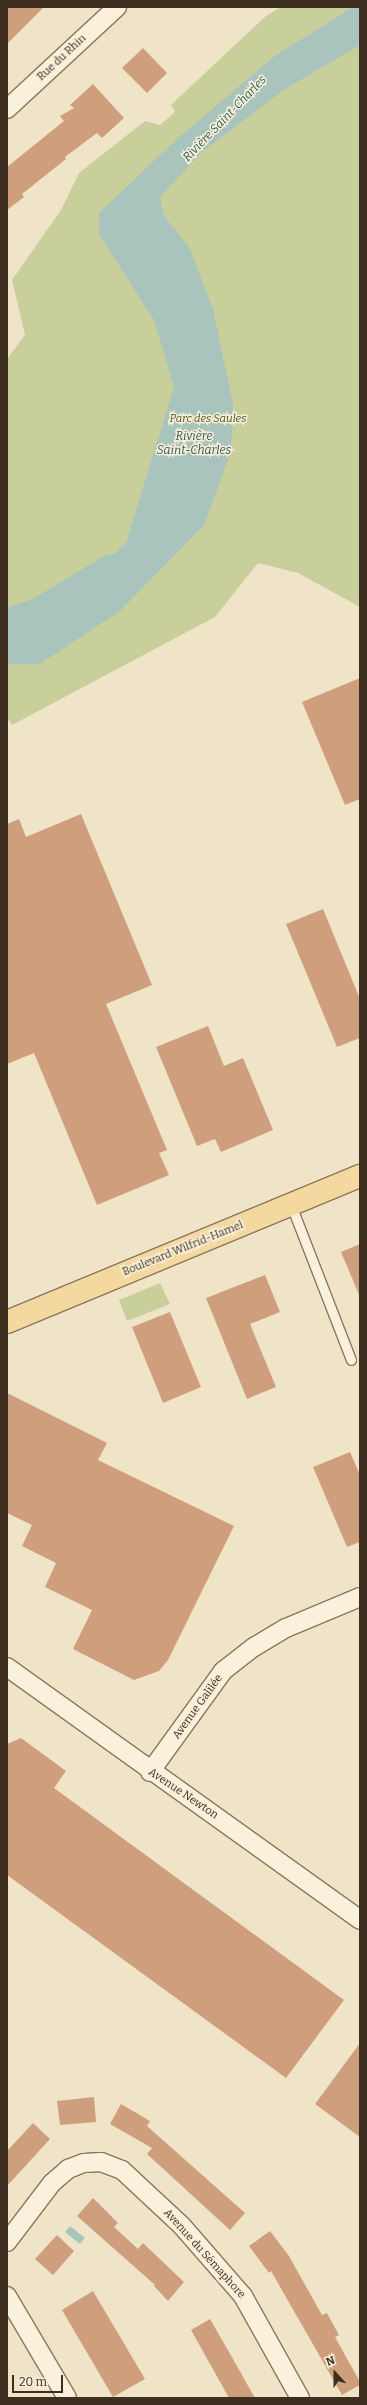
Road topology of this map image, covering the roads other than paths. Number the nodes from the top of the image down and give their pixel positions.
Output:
1 (117, 7) edge
2 (7, 109) edge
3 (360, 1176) edge
4 (291, 1205) junction
5 (7, 1322) edge
6 (351, 1360) dead end
7 (360, 1596) edge
8 (7, 1667) edge
9 (150, 1772) junction
10 (360, 1920) edge
11 (7, 2242) edge
12 (7, 2296) edge
13 (67, 2398) edge
14 (300, 2398) edge

1 - 2 street, Rue du Rhin
3 - 4 main road, Boulevard Wilfrid-Hamel
4 - 5 main road, Boulevard Wilfrid-Hamel
4 - 6 lane
7 - 9 street, Avenue Galilée
8 - 9 street, Avenue Newton
9 - 10 street, Avenue Newton
11 - 14 street, Avenue du Sémaphore
12 - 13 street

